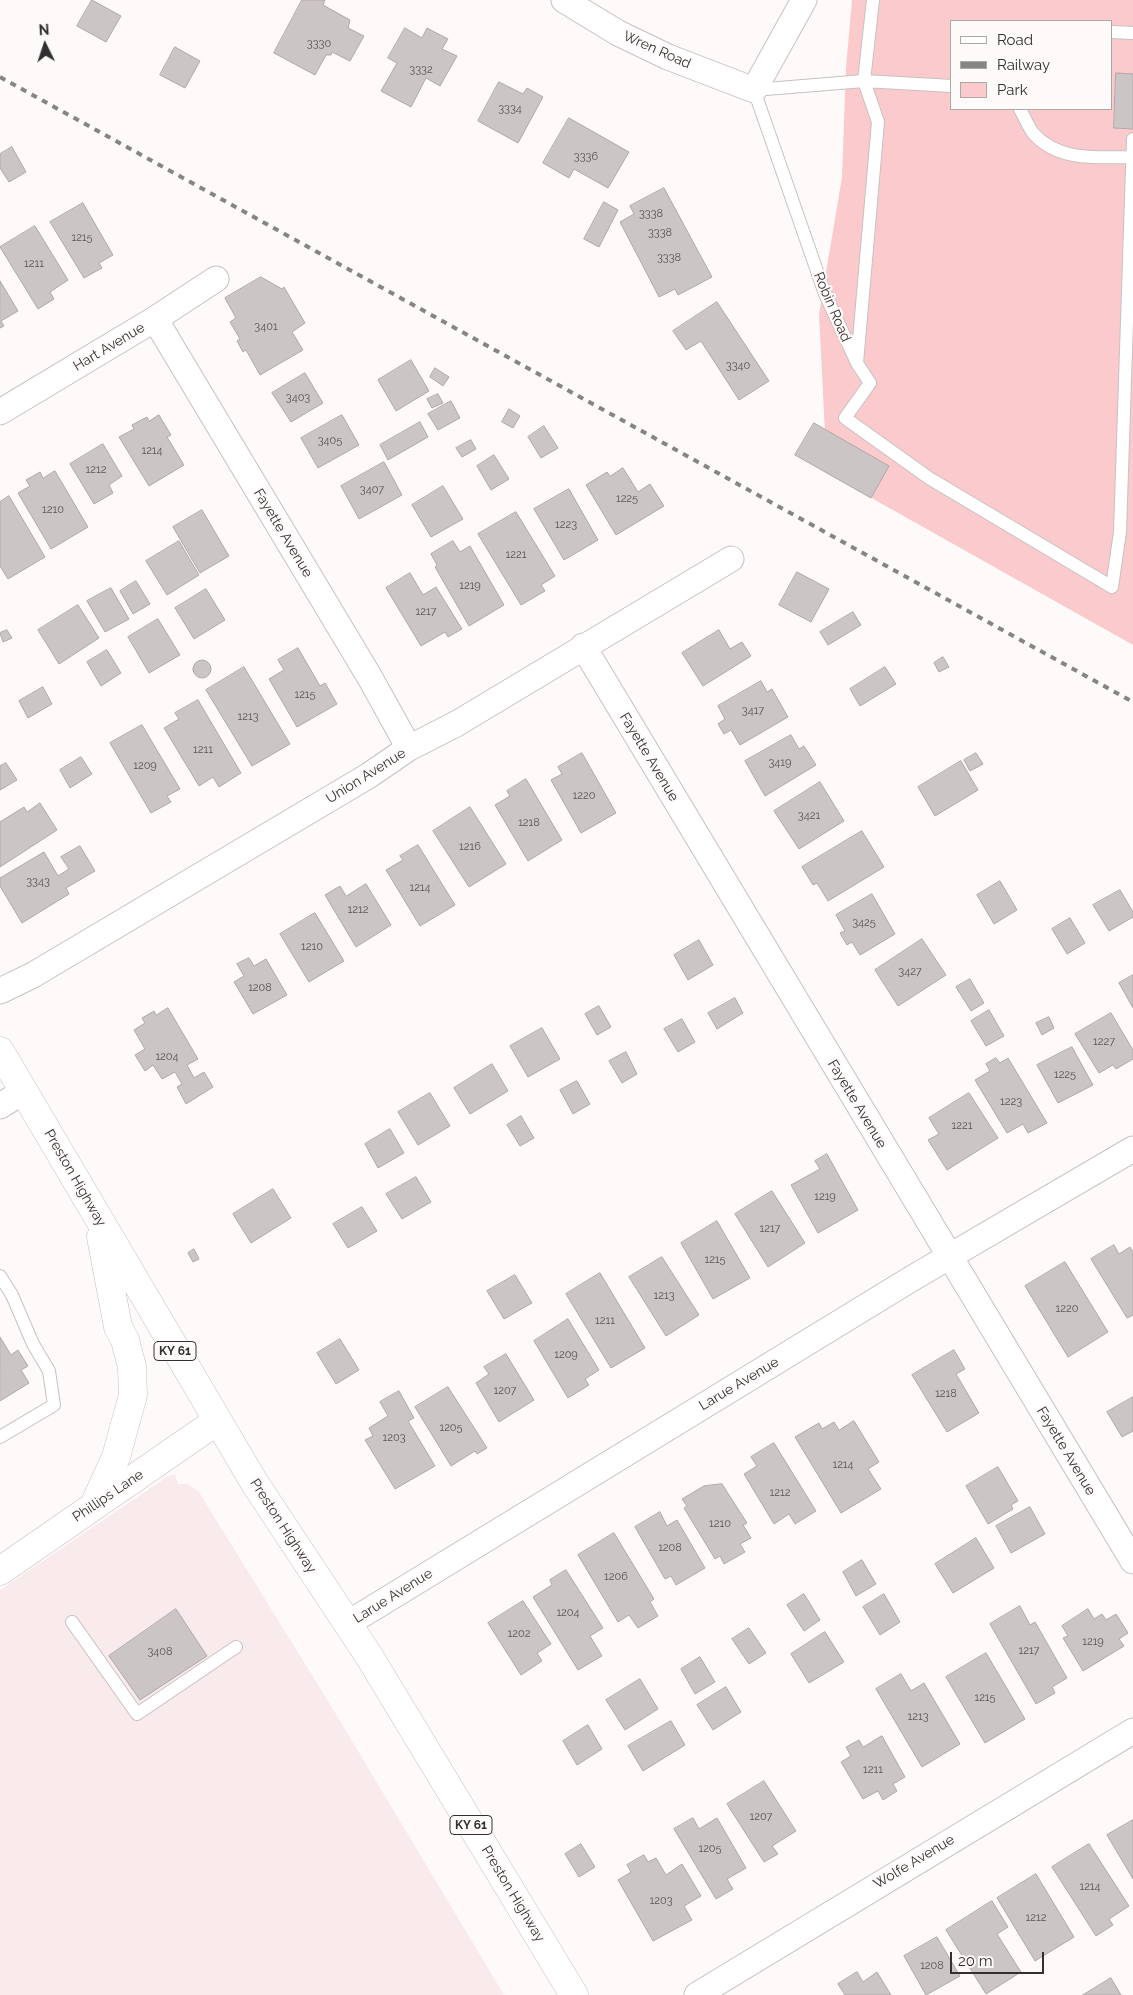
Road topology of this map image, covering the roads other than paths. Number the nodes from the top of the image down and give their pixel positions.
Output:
1 (564, 0) edge
2 (804, 0) edge
3 (873, 0) edge
4 (1113, 32) edge
5 (1133, 33) edge
6 (864, 80) junction
7 (950, 86) edge
8 (754, 90) junction
9 (1021, 110) edge
10 (1133, 139) edge
11 (1132, 157) edge
12 (216, 279) dead end
13 (155, 319) junction
14 (857, 363) junction
15 (0, 412) edge
16 (731, 559) dead end
17 (583, 646) junction
18 (409, 748) junction
19 (0, 991) edge
20 (0, 1051) edge
21 (24, 1091) junction
22 (0, 1106) edge
23 (1133, 1149) edge
24 (97, 1216) junction
25 (950, 1258) junction
26 (0, 1276) edge
27 (217, 1422) junction
28 (0, 1437) edge
29 (94, 1505) junction
30 (1133, 1561) edge
31 (1, 1566) edge
32 (72, 1622) dead end
33 (347, 1624) junction
34 (236, 1647) dead end
35 (1133, 1731) edge
36 (574, 1995) edge
37 (697, 1995) edge

1 - 8 street, Wren Road
2 - 8 street
3 - 6 lane
4 - 5 lane
6 - 7 lane
6 - 8 lane
6 - 14 lane
8 - 14 lane, Robin Road
9 - 11 lane
10 - 11 lane
11 - 14 lane, Robin Road
12 - 13 street, Hart Avenue
13 - 15 street, Hart Avenue
13 - 18 street, Fayette Avenue
16 - 17 street, Union Avenue
17 - 18 street, Union Avenue
17 - 25 street, Fayette Avenue
18 - 19 street, Union Avenue
20 - 21 main road, Preston Highway / KY 61
21 - 22 street
21 - 24 main road, Preston Highway / KY 61
23 - 25 street, Larue Avenue
24 - 27 main road, Preston Highway / KY 61
24 - 29 main road
25 - 30 street, Fayette Avenue
25 - 33 street, Larue Avenue
26 - 28 lane
27 - 29 main road, Phillips Lane
27 - 33 main road, Preston Highway / KY 61
29 - 31 main road, Phillips Lane
32 - 34 lane
33 - 36 main road, Preston Highway / KY 61
35 - 37 street, Wolfe Avenue

